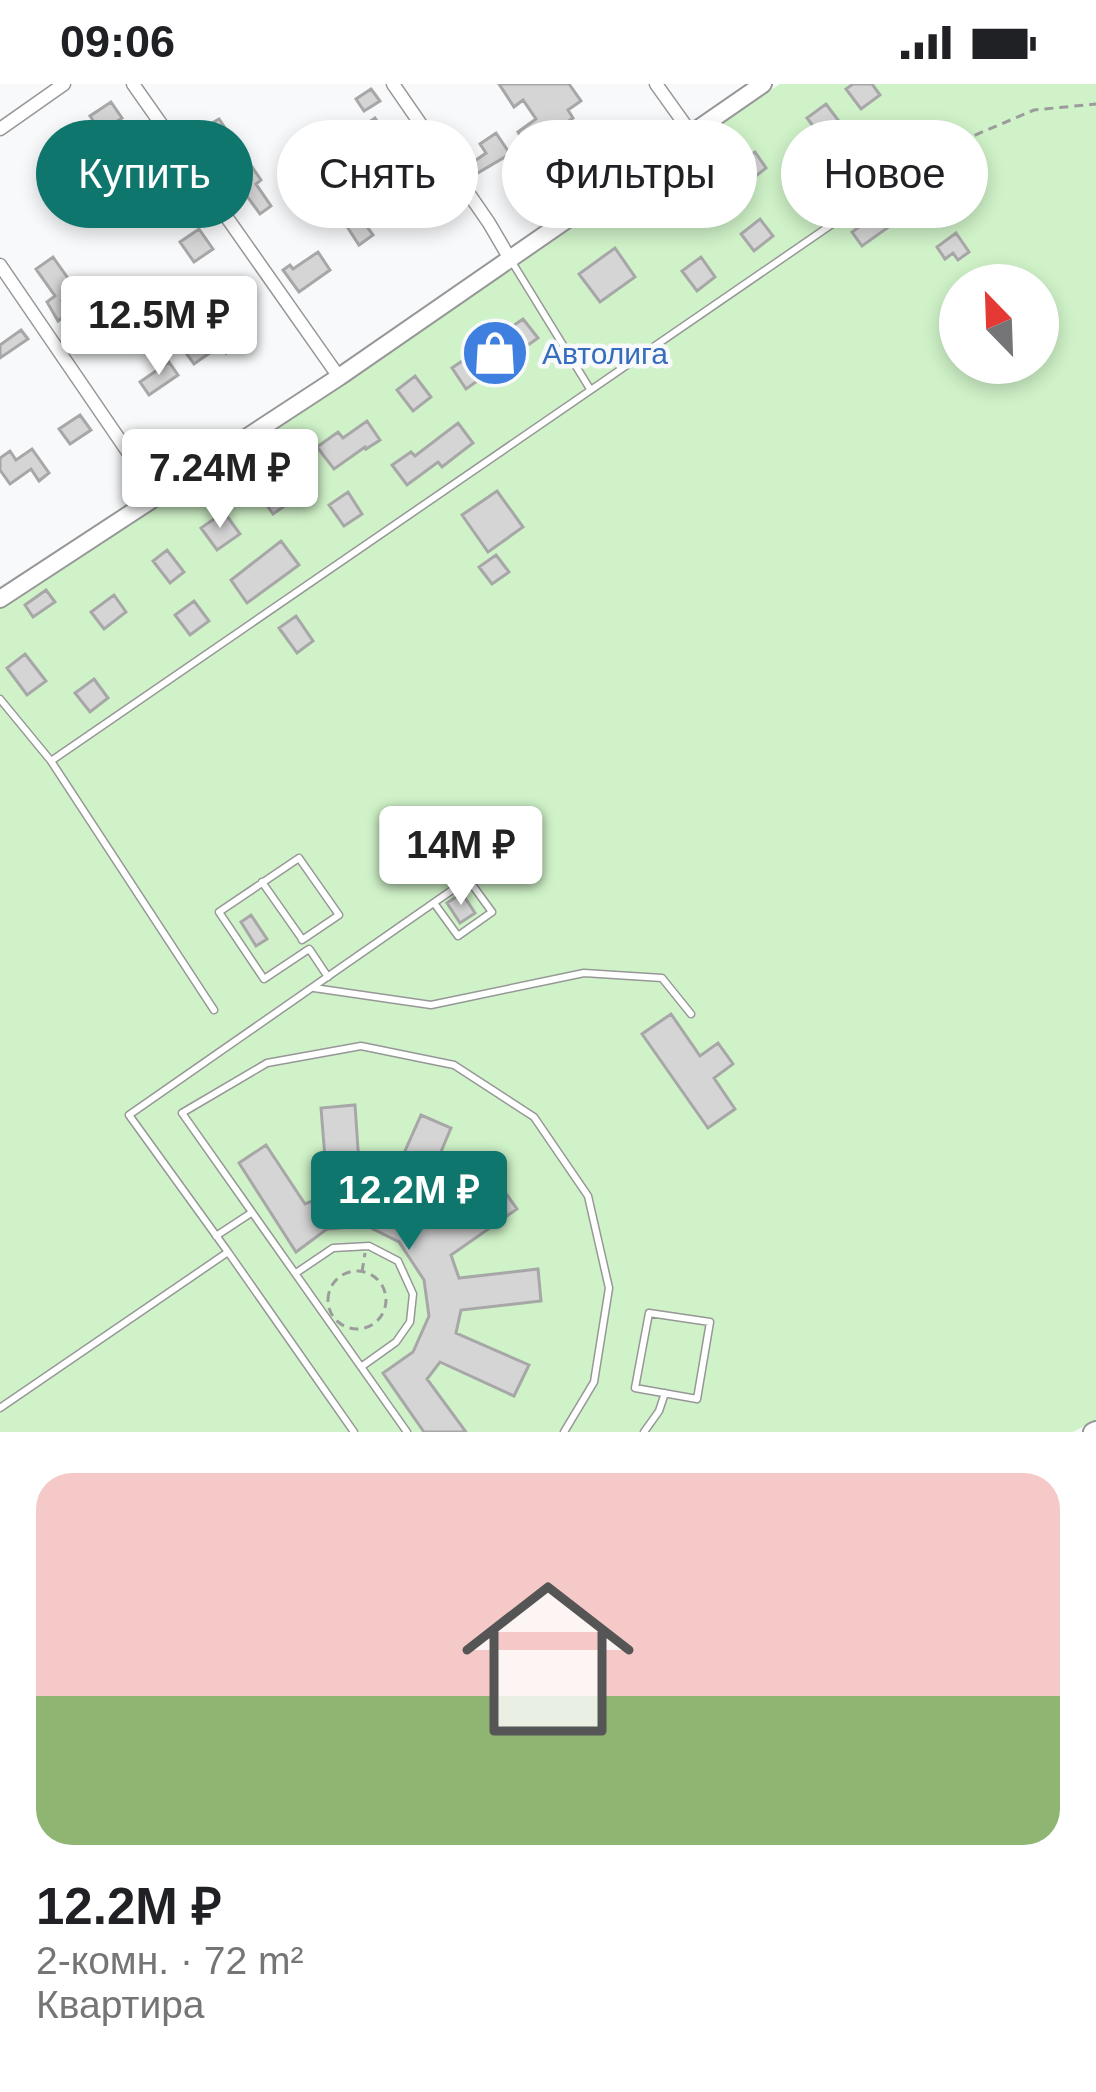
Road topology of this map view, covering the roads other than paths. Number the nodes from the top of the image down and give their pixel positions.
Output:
1 (64, 84) edge
2 (133, 84) edge
3 (393, 84) edge
4 (656, 84) edge
5 (763, 84) edge
6 (682, 120) edge
7 (710, 120) edge
8 (0, 129) edge
9 (555, 228) edge
10 (826, 228) edge
11 (510, 259) junction
12 (0, 265) edge
13 (339, 377) junction
14 (590, 390) junction
15 (158, 496) junction
16 (0, 599) edge
17 (0, 699) edge
18 (52, 760) junction
19 (262, 882) junction
20 (434, 903) junction
21 (302, 940) junction
22 (309, 949) junction
23 (328, 977) junction
24 (314, 988) junction
25 (214, 1010) dead end
26 (691, 1014) dead end
27 (251, 1213) junction
28 (216, 1236) junction
29 (227, 1252) junction
30 (296, 1273) junction
31 (291, 1342) junction
32 (282, 1349) dead end
33 (361, 1366) junction
34 (665, 1394) junction
35 (0, 1408) edge
36 (354, 1432) edge
37 (407, 1432) edge
38 (564, 1432) edge
39 (644, 1432) edge

1 - 8 street
2 - 13 street
3 - 11 street
4 - 6 street
5 - 7 street
9 - 11 street
10 - 14 lane
11 - 13 street
11 - 14 lane
12 - 15 street
13 - 15 street
14 - 18 lane
15 - 16 street
17 - 18 lane
18 - 25 lane
19 - 21 lane
19 - 21 lane
19 - 22 lane
20 - 20 lane
20 - 23 lane
21 - 22 lane
22 - 23 lane
23 - 24 lane
24 - 26 lane
24 - 28 lane
27 - 28 lane
27 - 30 lane
27 - 38 lane
28 - 29 lane
29 - 31 lane
29 - 35 lane
30 - 33 lane
30 - 33 lane
31 - 32 lane
31 - 36 lane
33 - 37 lane
34 - 34 lane
34 - 39 lane

